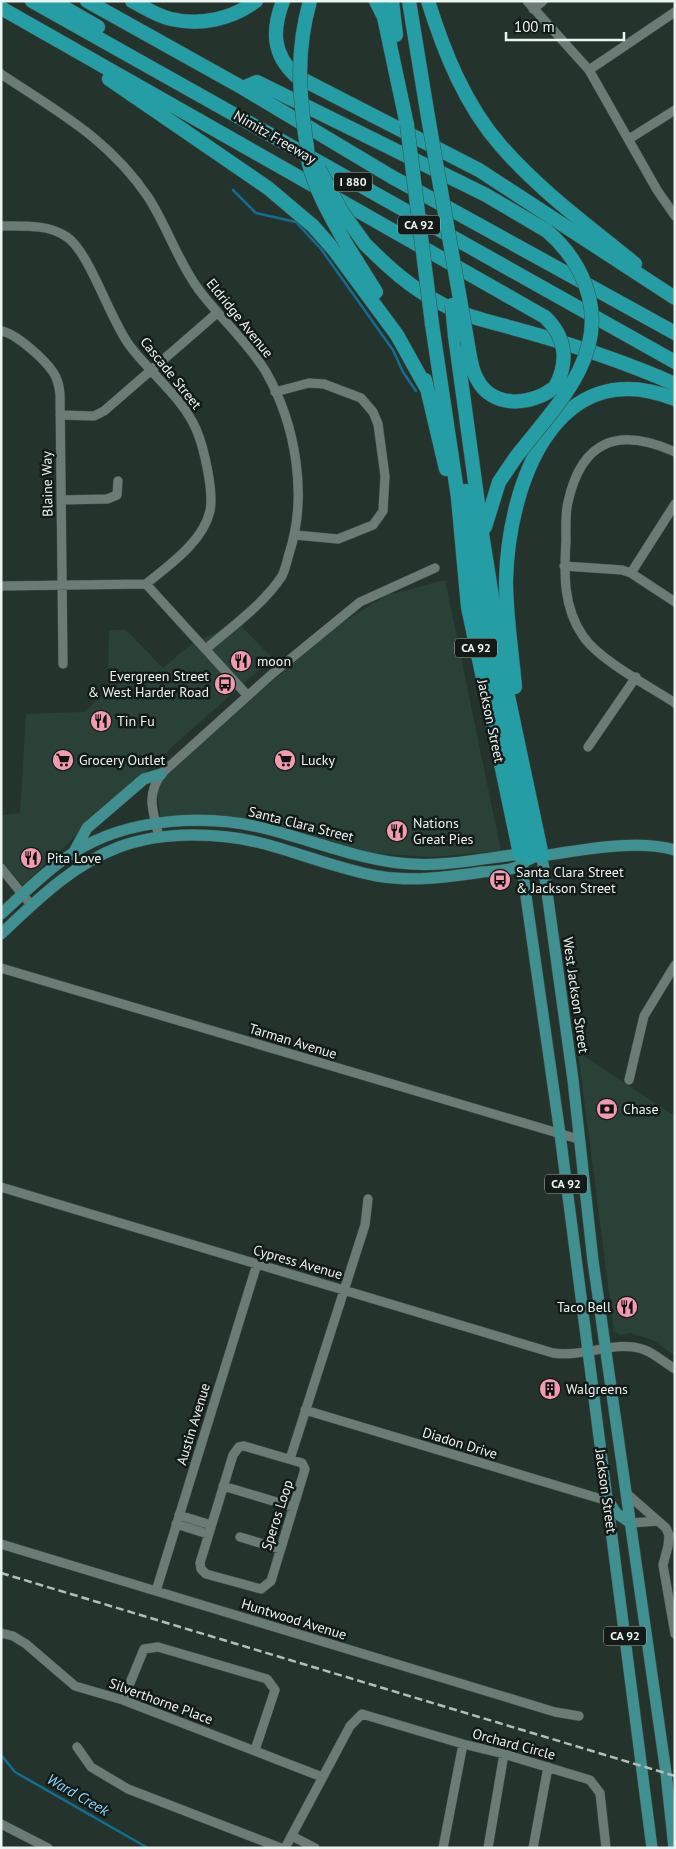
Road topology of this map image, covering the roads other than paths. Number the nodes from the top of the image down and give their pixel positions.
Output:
1 (32, 1) edge
2 (53, 1) edge
3 (87, 1) edge
4 (132, 1) edge
5 (256, 1) edge
6 (283, 1) edge
7 (310, 1) edge
8 (376, 1) edge
9 (392, 1) edge
10 (409, 1) edge
11 (428, 1) edge
12 (543, 1) edge
13 (530, 5) edge
14 (1, 8) edge
15 (675, 12) edge
16 (28, 23) junction
17 (589, 70) junction
18 (1, 74) edge
19 (243, 88) junction
20 (675, 110) edge
21 (407, 125) junction
22 (629, 139) junction
23 (306, 141) junction
24 (438, 184) junction
25 (675, 216) edge
26 (1, 226) edge
27 (675, 297) edge
28 (217, 313) junction
29 (1, 331) edge
30 (675, 333) edge
31 (675, 352) edge
32 (675, 362) edge
33 (151, 371) junction
34 (439, 371) junction
35 (675, 384) edge
36 (427, 389) junction
37 (276, 392) junction
38 (675, 399) edge
39 (60, 416) junction
40 (675, 452) edge
41 (118, 481) dead end
42 (458, 498) junction
43 (61, 500) junction
44 (675, 504) edge
45 (295, 535) junction
46 (483, 540) junction
47 (564, 566) junction
48 (435, 568) dead end
49 (631, 573) junction
50 (146, 584) junction
51 (1, 586) edge
52 (63, 586) junction
53 (675, 602) edge
54 (206, 649) junction
55 (63, 664) dead end
56 (636, 677) junction
57 (248, 696) junction
58 (675, 703) edge
59 (510, 704) junction
60 (588, 748) dead end
61 (161, 774) junction
62 (156, 824) junction
63 (159, 838) junction
64 (675, 850) edge
65 (74, 852) junction
66 (528, 859) junction
67 (1, 868) edge
68 (23, 894) junction
69 (32, 906) junction
70 (1, 916) edge
71 (5, 930) edge
72 (675, 965) edge
73 (1, 968) edge
74 (629, 1080) dead end
75 (560, 1134) junction
76 (578, 1139) junction
77 (1, 1187) edge
78 (368, 1199) dead end
79 (256, 1264) junction
80 (345, 1289) junction
81 (605, 1350) junction
82 (588, 1353) junction
83 (675, 1369) edge
84 (305, 1410) junction
85 (290, 1459) junction
86 (223, 1486) junction
87 (626, 1493) junction
88 (608, 1501) junction
89 (293, 1507) junction
90 (178, 1520) junction
91 (658, 1521) junction
92 (631, 1523) junction
93 (209, 1529) junction
94 (240, 1537) dead end
95 (1, 1544) edge
96 (280, 1549) junction
97 (156, 1591) junction
98 (671, 1599) edge
99 (1, 1633) edge
100 (675, 1634) edge
101 (123, 1700) junction
102 (579, 1716) dead end
103 (463, 1744) junction
104 (77, 1747) dead end
105 (255, 1750) junction
106 (504, 1754) junction
107 (548, 1767) junction
108 (322, 1778) junction
109 (1, 1824) edge
110 (292, 1836) junction
111 (48, 1848) edge
112 (280, 1848) edge
113 (285, 1848) edge
114 (315, 1848) edge
115 (443, 1848) edge
116 (488, 1848) edge
117 (533, 1848) edge
118 (606, 1848) edge
119 (652, 1848) edge
120 (674, 1848) edge

1 - 32 highway, Nimitz Freeway / I 880
2 - 31 highway, I 880
3 - 19 highway, Nimitz Freeway / I 880
4 - 5 highway
6 - 27 highway
7 - 23 highway, bridge
8 - 21 highway
9 - 21 highway, CA 92
10 - 24 highway, CA 92, bridge
11 - 27 highway
12 - 13 street
13 - 17 street
14 - 16 highway
15 - 17 street
16 - 24 highway, bridge
16 - 36 highway
17 - 22 street
18 - 28 street, Eldridge Avenue
19 - 30 highway, Nimitz Freeway / I 880
19 - 46 highway, bridge
20 - 22 street
21 - 34 highway, CA 92, bridge
22 - 25 street
23 - 35 highway, bridge
23 - 36 highway, bridge
24 - 46 highway, CA 92, bridge
26 - 33 street, Cascade Street
28 - 33 street
28 - 37 street, Eldridge Avenue
29 - 39 street, Blaine Way
33 - 39 street
33 - 50 street, Cascade Street
34 - 42 highway, CA 92
34 - 66 highway
36 - 42 highway
37 - 45 street, Eldridge Avenue
37 - 45 street
38 - 59 highway
39 - 43 street, Blaine Way
40 - 47 street
41 - 43 street
42 - 66 highway, Jackson Street / CA 92
43 - 52 street, Blaine Way
44 - 49 street
45 - 54 street, Eldridge Avenue
46 - 59 highway, CA 92
47 - 49 street
47 - 56 street
48 - 57 street
49 - 53 street
50 - 52 street
50 - 54 street
51 - 52 street
52 - 55 street, Blaine Way
54 - 57 street
56 - 58 street
56 - 60 street
57 - 61 street
59 - 66 highway, Jackson Street / CA 92
61 - 62 street
61 - 65 main road
62 - 63 street
62 - 65 main road, Santa Clara Street
62 - 66 main road, Santa Clara Street
63 - 66 main road, Santa Clara Street
63 - 69 main road, Santa Clara Street
64 - 66 main road, Santa Clara Street
65 - 68 main road, Santa Clara Street
66 - 75 main road, CA 92
66 - 76 main road, West Jackson Street / CA 92
67 - 68 street
68 - 69 street
68 - 70 main road, Santa Clara Street
69 - 71 main road, Santa Clara Street
70 - 71 main road
72 - 74 street
73 - 75 street, Tarman Avenue
75 - 76 street, Tarman Avenue
75 - 82 main road, Jackson Street / CA 92
76 - 81 main road, Jackson Street / CA 92
77 - 79 street, Cypress Avenue
78 - 80 street
79 - 80 street, Cypress Avenue
79 - 90 street, Austin Avenue
80 - 82 street, Cypress Avenue
80 - 84 street
81 - 82 street, Cypress Avenue
81 - 83 street, Cypress Avenue
81 - 87 main road, Jackson Street / CA 92
82 - 88 main road, Jackson Street / CA 92
84 - 85 street
84 - 88 street, Diadon Drive
85 - 86 street, Speros Loop
85 - 89 street, Speros Loop
86 - 89 street
86 - 93 street, Speros Loop
87 - 91 street
87 - 92 main road, Jackson Street / CA 92
88 - 92 main road
88 - 119 main road, Jackson Street / CA 92
89 - 96 street, Speros Loop
90 - 93 street
90 - 97 street, Austin Avenue
91 - 92 street
91 - 98 street
92 - 120 main road, Jackson Street / CA 92
93 - 96 street, Speros Loop
94 - 96 street
95 - 97 street, Huntwood Avenue
97 - 102 street, Huntwood Avenue
98 - 100 street
99 - 101 street, Silverthorne Place
101 - 105 street, Silverthorne Place
101 - 105 street
103 - 106 street, Orchard Circle
103 - 108 street
103 - 115 street, Orchard Circle
104 - 112 street
105 - 108 street, Silverthorne Place
106 - 107 street, Orchard Circle
106 - 116 street
107 - 117 street
107 - 118 street, Orchard Circle
108 - 110 street
109 - 111 street
110 - 113 street
110 - 114 street

